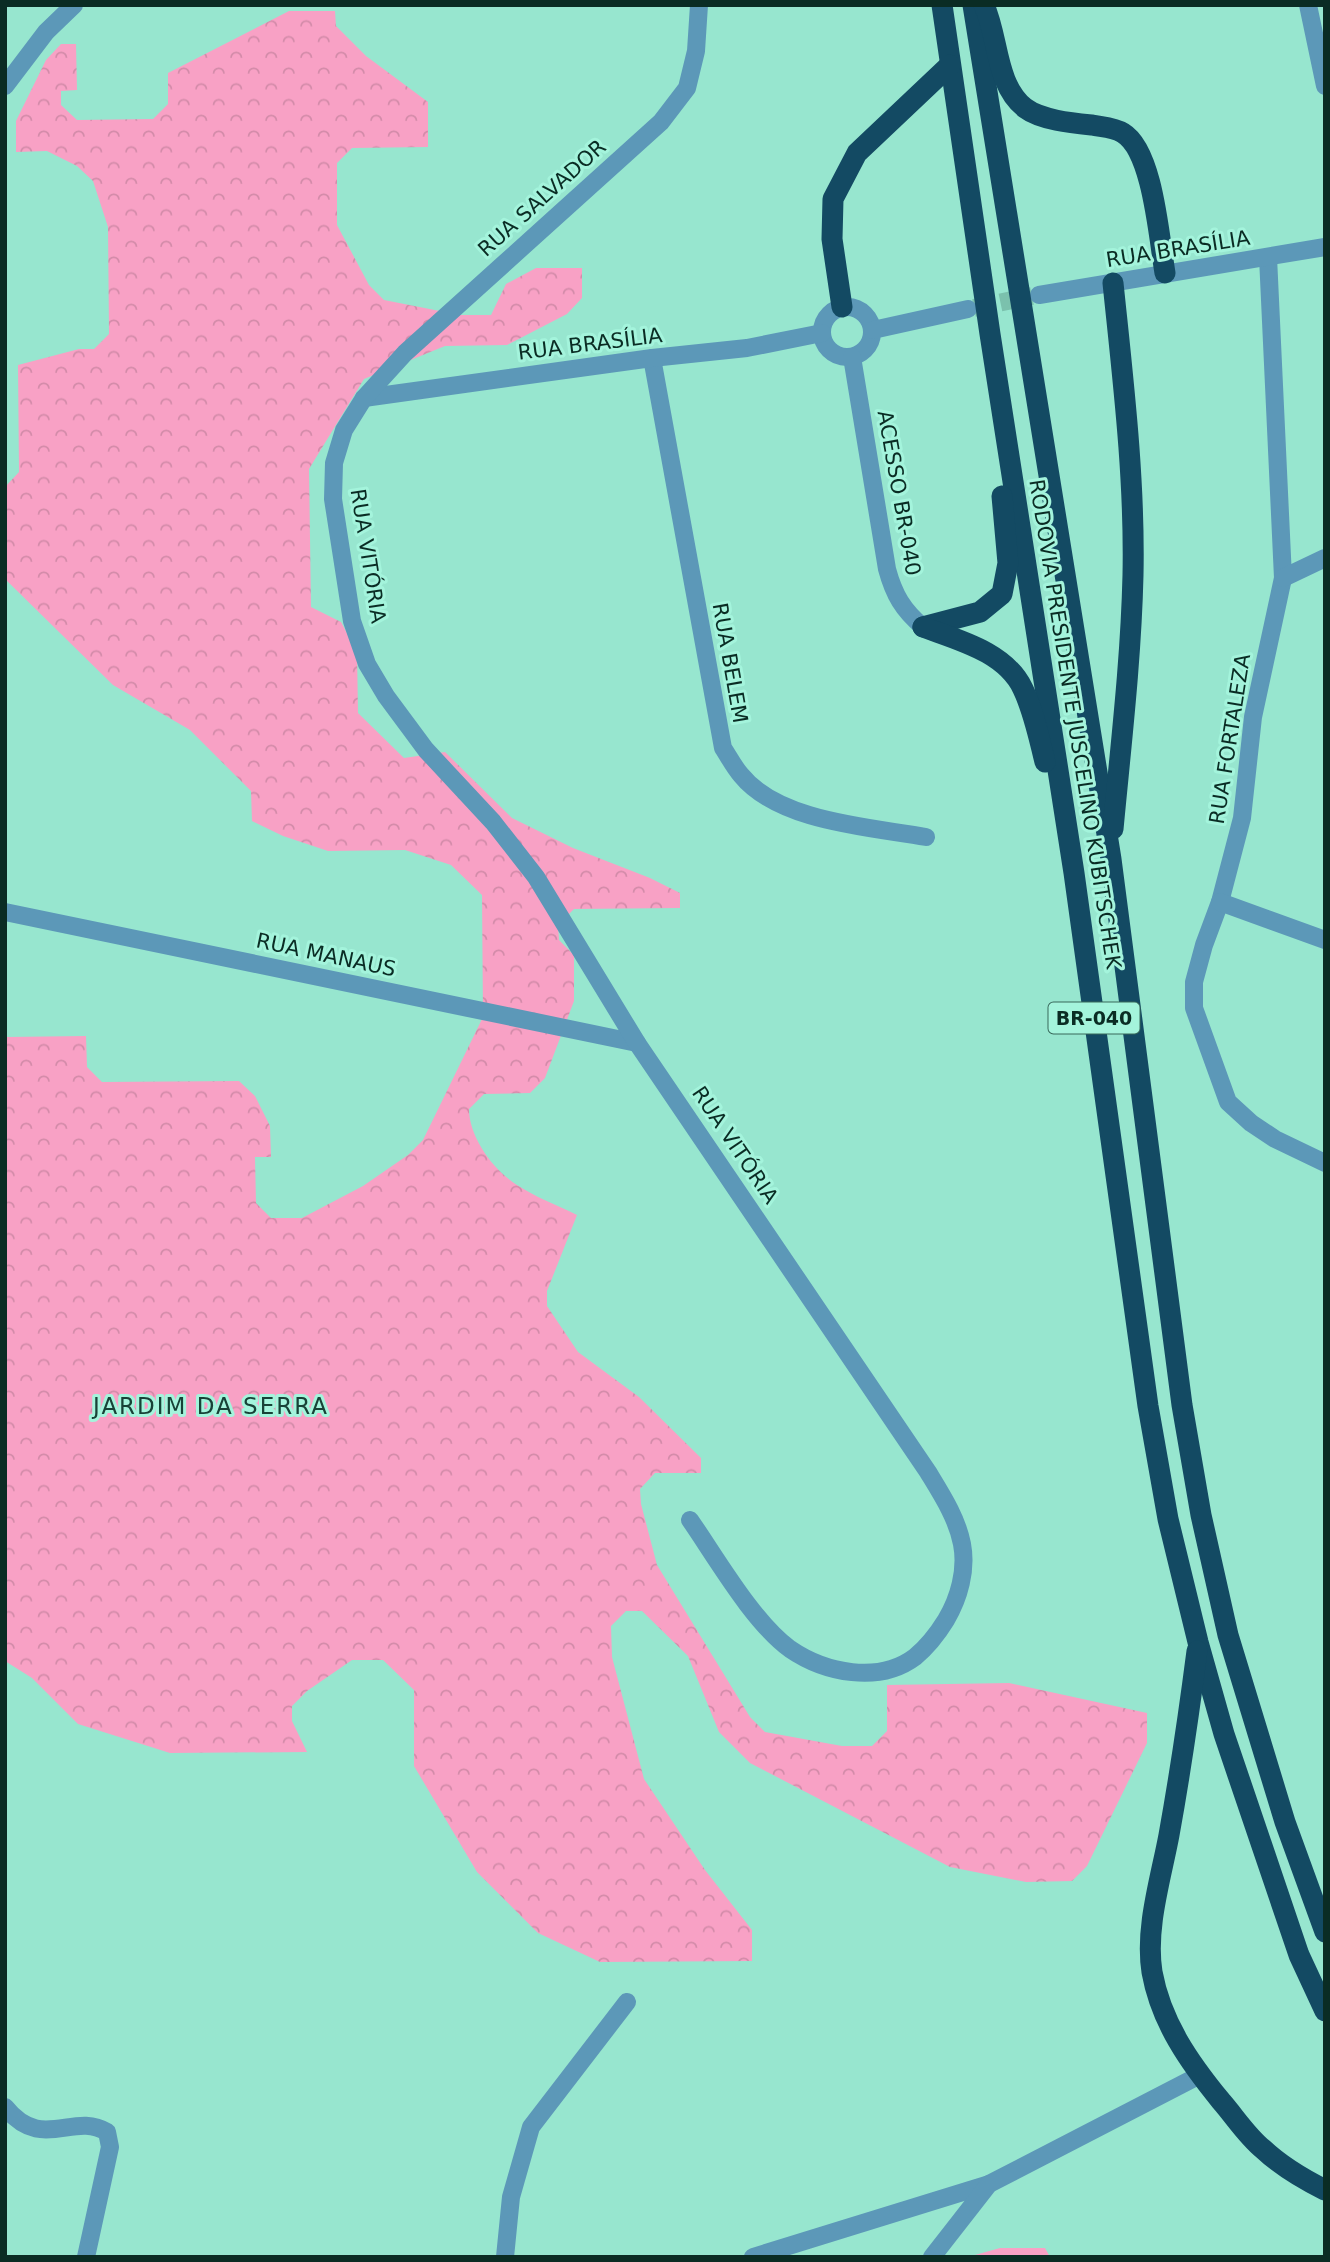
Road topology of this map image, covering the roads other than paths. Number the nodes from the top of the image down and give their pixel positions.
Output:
1 (74, 5) edge
2 (699, 5) edge
3 (942, 5) edge
4 (974, 5) edge
5 (984, 5) edge
6 (1308, 5) edge
7 (950, 65) junction
8 (5, 86) edge
9 (1325, 86) edge
10 (1325, 247) edge
11 (1268, 257) junction
12 (1164, 273) junction
13 (1113, 284) junction
14 (1039, 295) tunnel mouth
15 (842, 307) junction
16 (968, 309) tunnel mouth
17 (873, 330) junction
18 (822, 334) junction
19 (990, 334) junction
20 (852, 357) junction
21 (652, 358) junction
22 (365, 398) junction
23 (1325, 558) edge
24 (1283, 578) junction
25 (923, 627) junction
26 (926, 837) dead end
27 (1111, 859) junction
28 (1074, 873) junction
29 (1220, 902) junction
30 (5, 912) edge
31 (1325, 940) edge
32 (637, 1043) junction
33 (1325, 1163) edge
34 (690, 1520) dead end
35 (1198, 1642) junction
36 (1325, 1932) edge
37 (626, 2002) dead end
38 (1325, 2011) edge
39 (1200, 2075) junction
40 (5, 2107) edge
41 (989, 2184) junction
42 (1325, 2190) edge
43 (86, 2257) edge
44 (505, 2257) edge
45 (753, 2257) edge
46 (932, 2257) edge

1 - 8 street
2 - 22 street, RUA SALVADOR
3 - 7 highway, RODOVIA PRESIDENTE JUSCELINO KUBITSCHEK / BR-040
4 - 27 highway, RODOVIA PRESIDENTE JUSCELINO KUBITSCHEK / BR-040
5 - 12 highway
6 - 9 street
7 - 15 highway
7 - 19 highway, RODOVIA PRESIDENTE JUSCELINO KUBITSCHEK / BR-040
10 - 11 street, RUA BRASÍLIA
11 - 12 street, RUA BRASÍLIA
11 - 24 street, RUA FORTALEZA
12 - 13 street, RUA BRASÍLIA
13 - 14 street, RUA BRASÍLIA
13 - 27 highway
15 - 17 street
15 - 18 street
16 - 17 street
17 - 20 street
18 - 20 street
18 - 21 street, RUA BRASÍLIA
19 - 25 highway
19 - 28 highway, RODOVIA PRESIDENTE JUSCELINO KUBITSCHEK / BR-040
20 - 25 street, ACESSO BR-040
21 - 22 street, RUA BRASÍLIA
21 - 26 street, RUA BELEM
22 - 32 street, RUA VITÓRIA
23 - 24 street
24 - 29 street, RUA FORTALEZA
25 - 28 highway
27 - 36 highway, RODOVIA PRESIDENTE JUSCELINO KUBITSCHEK / BR-040
28 - 35 highway, RODOVIA PRESIDENTE JUSCELINO KUBITSCHEK / BR-040
29 - 31 street
29 - 33 street, RUA FORTALEZA
30 - 32 street, RUA MANAUS
32 - 34 street, RUA VITÓRIA
35 - 38 highway, RODOVIA PRESIDENTE JUSCELINO KUBITSCHEK / BR-040
35 - 39 highway
37 - 44 street
39 - 41 street
39 - 42 highway
40 - 43 street
41 - 45 street
41 - 46 street

